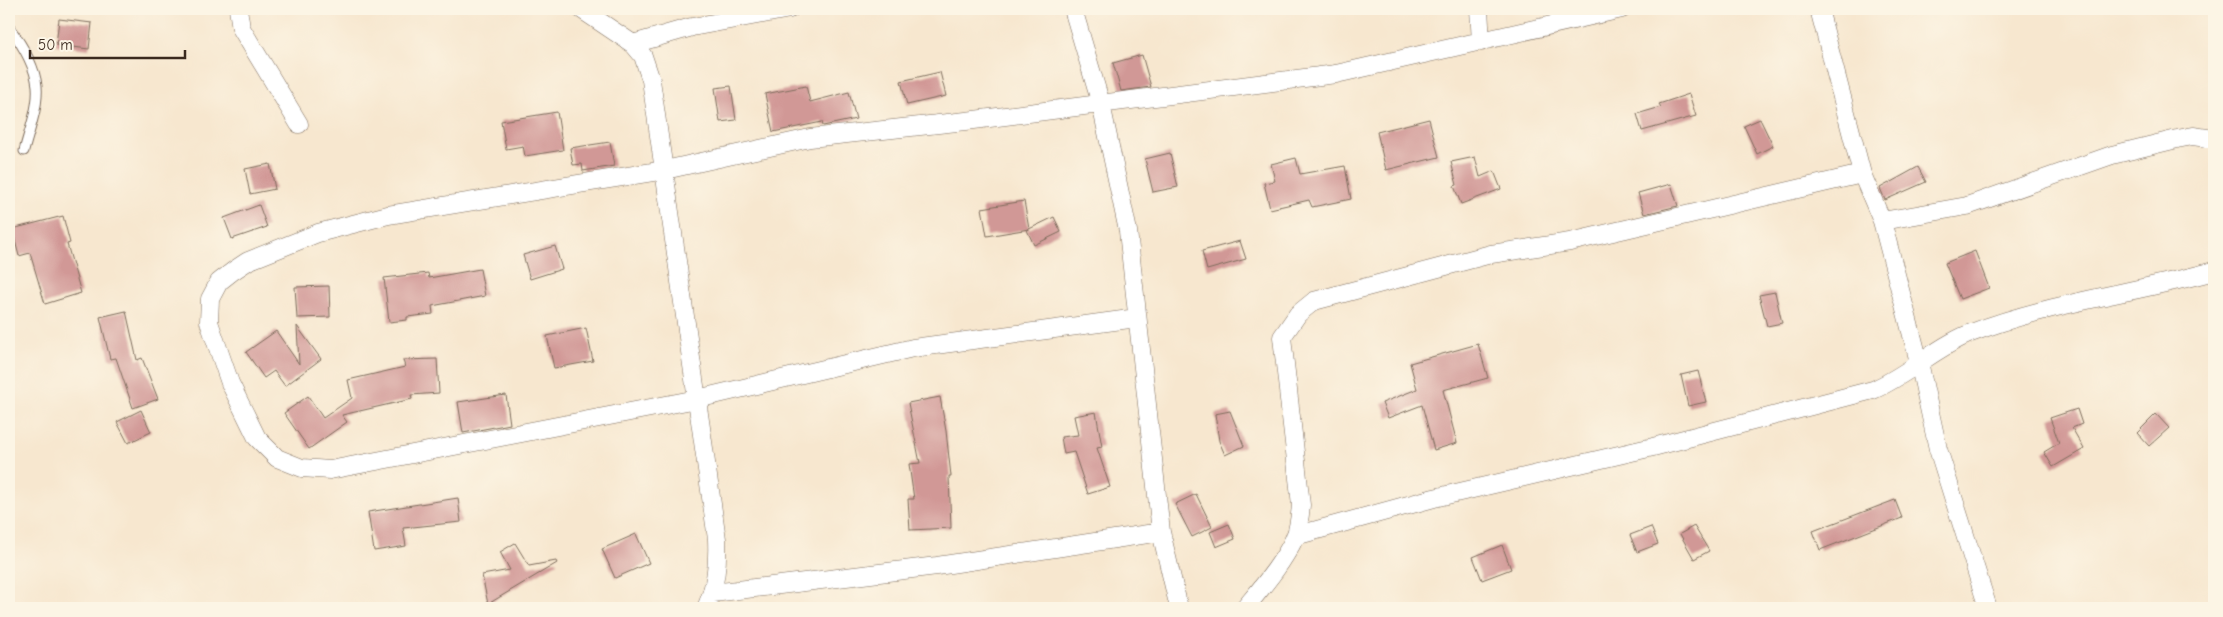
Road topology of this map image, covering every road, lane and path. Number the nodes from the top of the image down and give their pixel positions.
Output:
1 (238, 9) edge
2 (581, 9) edge
3 (790, 9) edge
4 (1073, 9) edge
5 (1479, 9) edge
6 (1622, 9) edge
7 (1819, 9) edge
8 (9, 27) edge
9 (1481, 42) junction
10 (633, 44) junction
11 (1101, 104) junction
12 (299, 124) dead end
13 (2214, 140) edge
14 (24, 151) dead end
15 (665, 170) junction
16 (1862, 174) junction
17 (1882, 221) junction
18 (2214, 271) edge
19 (1137, 318) junction
20 (1920, 362) junction
21 (697, 399) junction
22 (1161, 532) junction
23 (1295, 536) junction
24 (709, 601) edge
25 (1179, 608) edge
26 (1245, 608) edge
27 (1988, 608) edge

1 - 12 street
2 - 10 street
3 - 10 street
4 - 11 street
5 - 9 street
6 - 9 street
7 - 16 street
8 - 14 lane
9 - 11 street
10 - 15 street
11 - 15 street
11 - 19 street
13 - 17 street
15 - 21 street
15 - 21 street
16 - 17 street
16 - 23 street
17 - 20 street
18 - 20 street
19 - 21 street
19 - 22 street
20 - 23 street
20 - 27 street
21 - 24 street
22 - 24 street
22 - 25 street
23 - 26 street

